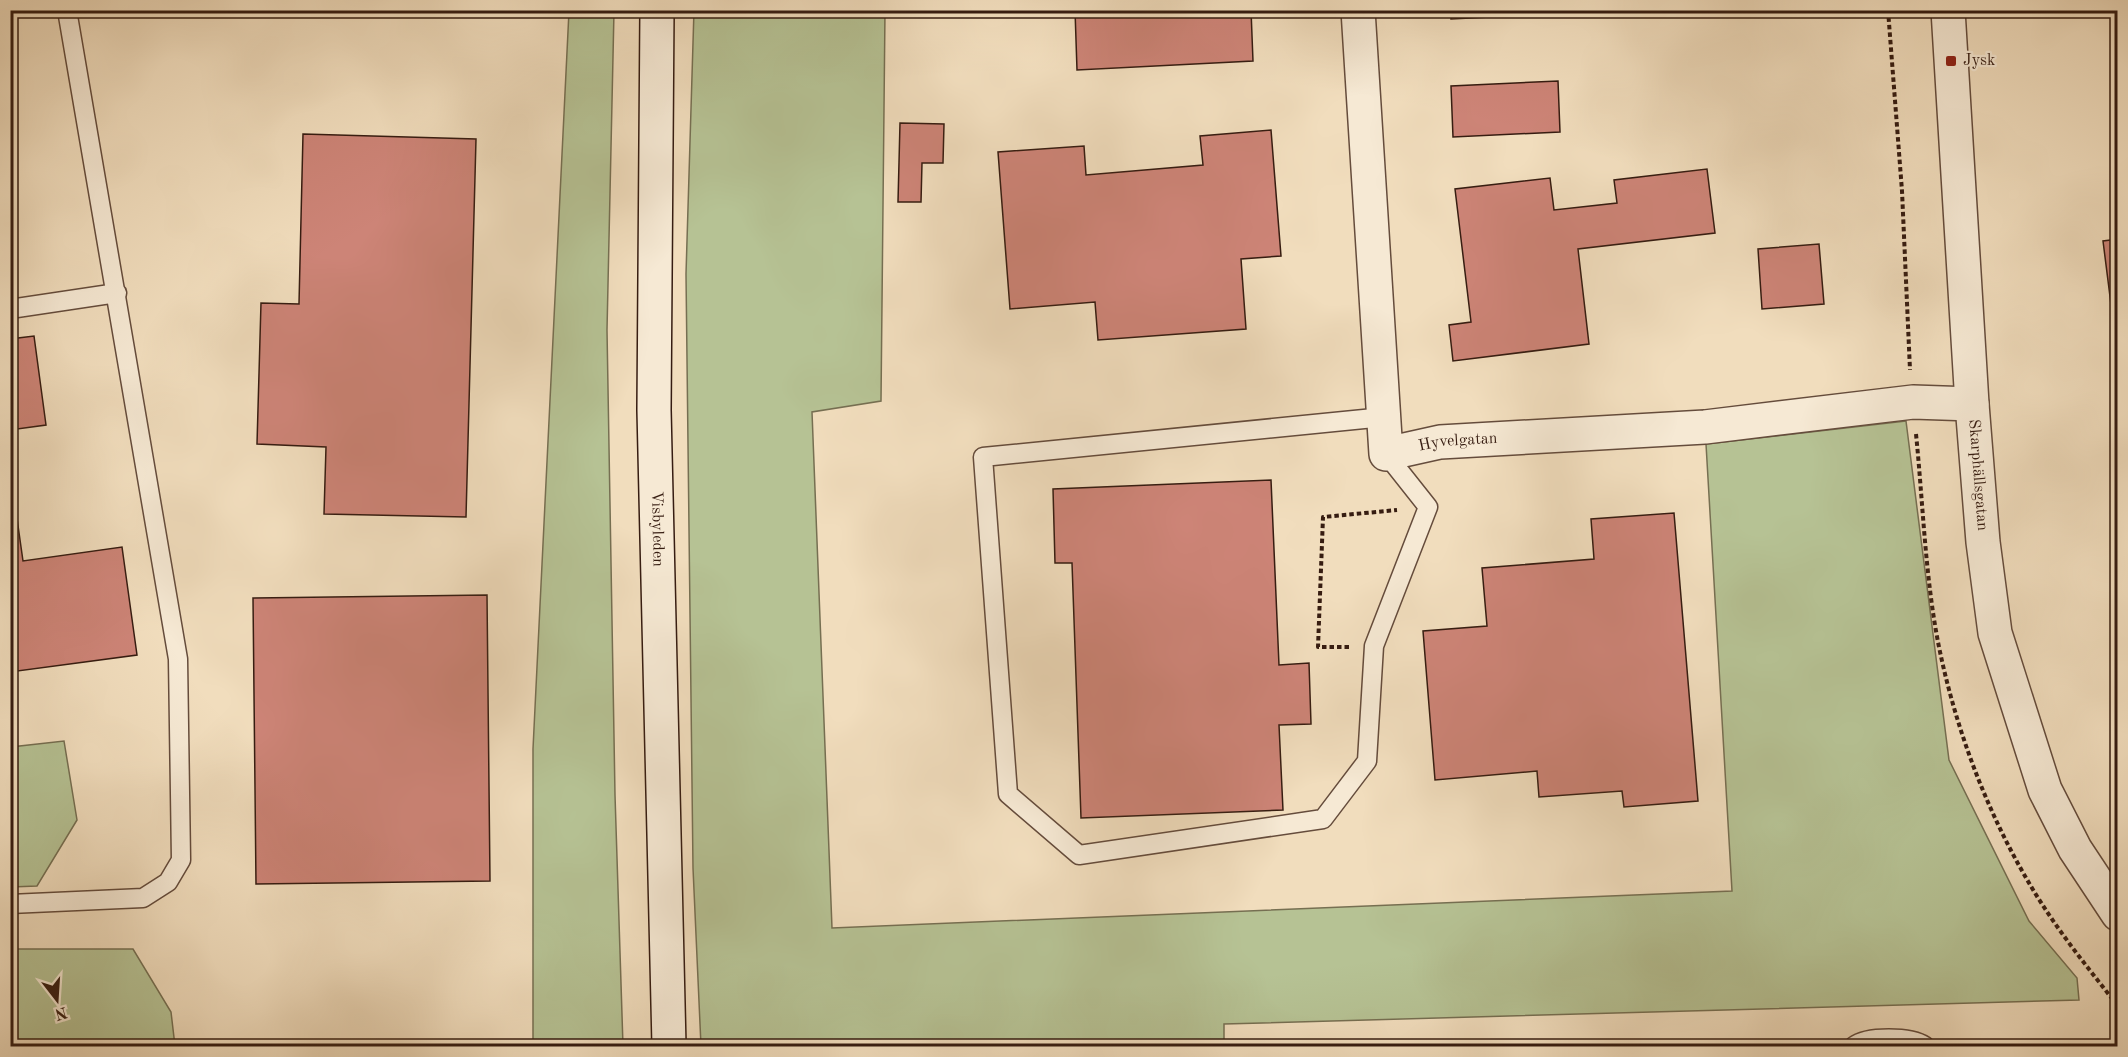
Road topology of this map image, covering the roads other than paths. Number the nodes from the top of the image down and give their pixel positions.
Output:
1 (67, 10) edge
2 (657, 10) edge
3 (1358, 10) edge
4 (1948, 10) edge
5 (117, 293) junction
6 (10, 309) edge
7 (1972, 404) junction
8 (1384, 417) junction
9 (1386, 454) junction
10 (10, 904) edge
11 (2118, 914) edge
12 (669, 1047) edge
13 (1854, 1047) edge
14 (1924, 1047) edge

1 - 5 lane
2 - 12 street, Visbyleden
3 - 8 street
4 - 7 street, Skarphällsgatan
5 - 6 lane
5 - 10 lane
7 - 9 street, Hyvelgatan
7 - 11 street, Skarphällsgatan
8 - 9 street
8 - 9 lane
13 - 14 lane

